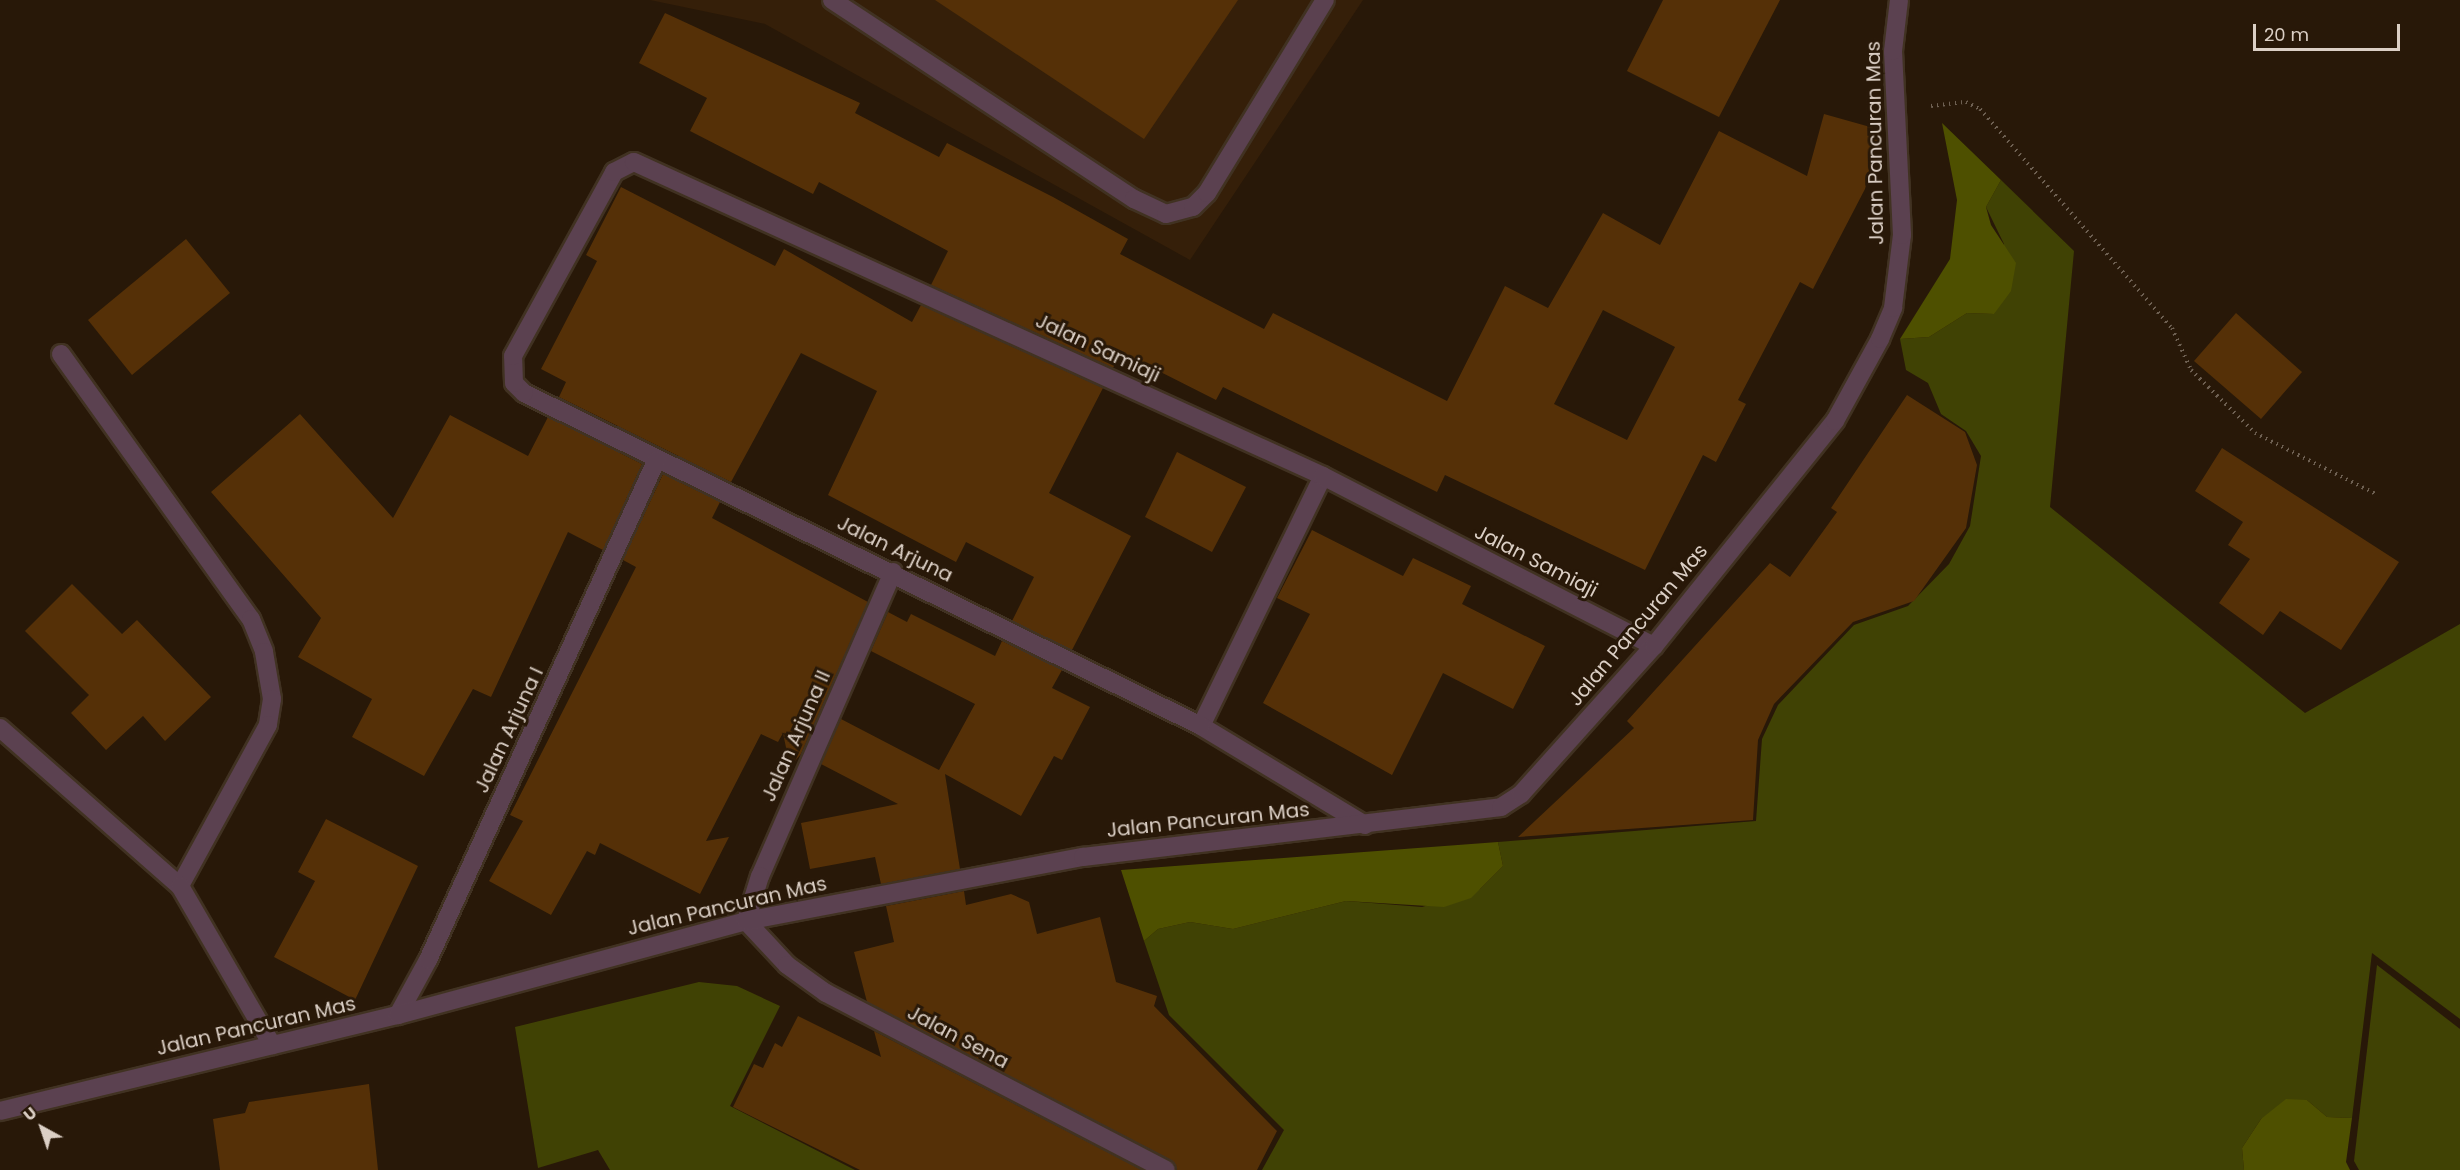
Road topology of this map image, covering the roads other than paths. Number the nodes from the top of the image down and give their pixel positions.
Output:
1 (832, 0) edge
2 (1325, 0) edge
3 (1899, 0) edge
4 (561, 267) joint
5 (61, 354) dead end
6 (656, 461) junction
7 (1323, 476) junction
8 (893, 572) junction
9 (1654, 646) junction
10 (1201, 726) junction
11 (0, 728) edge
12 (1365, 825) junction
13 (180, 886) junction
14 (746, 921) junction
15 (398, 1015) junction
16 (272, 1045) junction
17 (0, 1111) edge
18 (1166, 1170) edge

1 - 2 street
3 - 9 street, Jalan Pancuran Mas
4 - 6 street, Jalan Arjuna
4 - 7 street, Jalan Samiaji
5 - 13 street
6 - 8 street, Jalan Arjuna
6 - 15 street, Jalan Arjuna I
7 - 9 street, Jalan Samiaji
7 - 10 street
8 - 10 street, Jalan Arjuna
8 - 14 street, Jalan Arjuna II
9 - 12 street, Jalan Pancuran Mas
10 - 12 street, Jalan Arjuna
11 - 13 street
12 - 14 street, Jalan Pancuran Mas
13 - 16 street
14 - 15 street, Jalan Pancuran Mas
14 - 18 street, Jalan Sena
15 - 16 street, Jalan Pancuran Mas
16 - 17 street, Jalan Pancuran Mas

